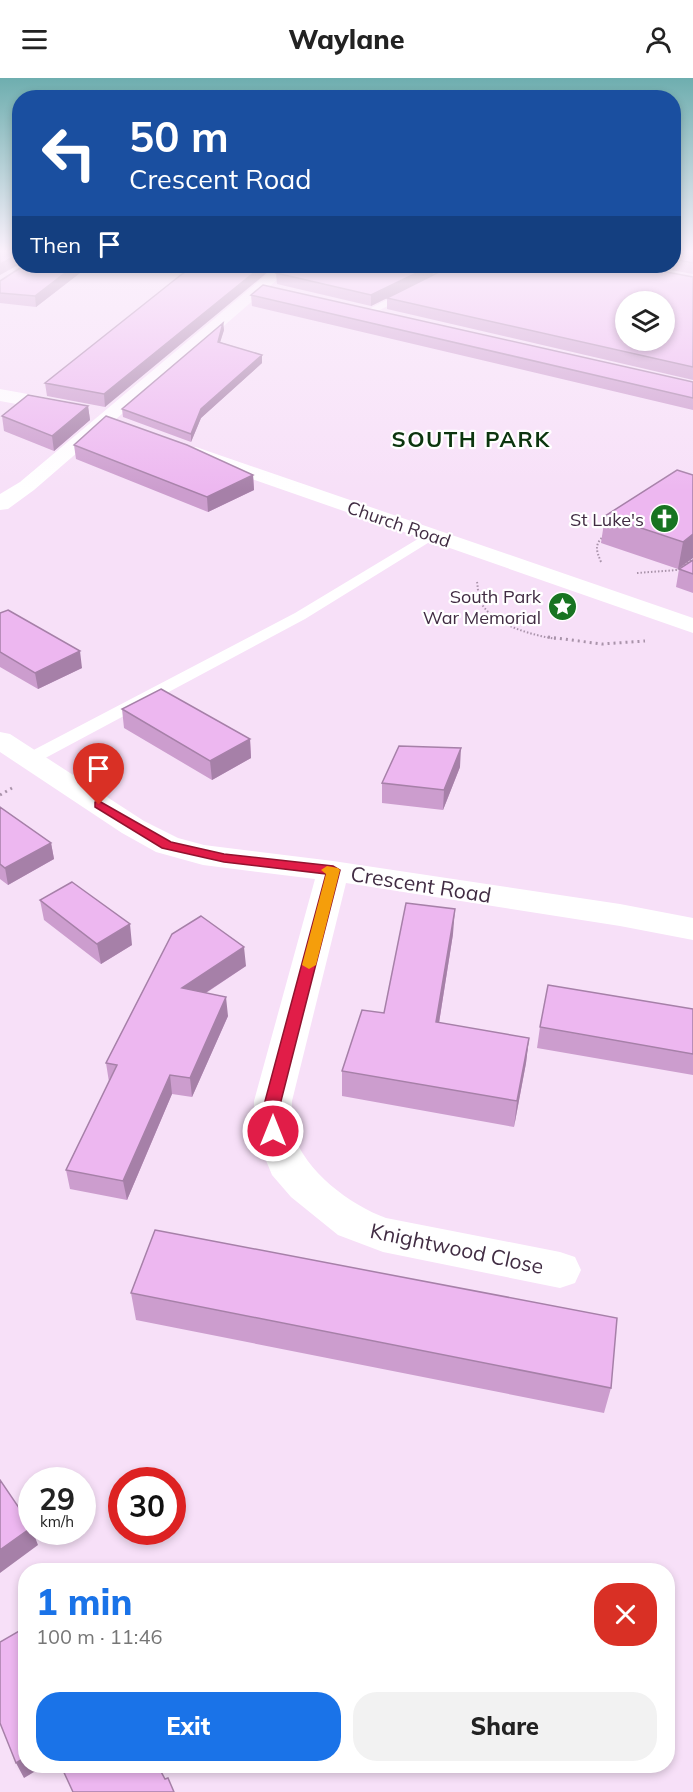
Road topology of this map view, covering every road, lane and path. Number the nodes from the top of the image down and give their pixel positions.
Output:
1 (211, 331) edge
2 (0, 395) edge
3 (114, 421) junction
4 (171, 444) edge
5 (0, 504) edge
6 (608, 533) edge
7 (431, 535) junction
8 (496, 558) junction
9 (603, 566) dead end
10 (688, 625) edge
11 (0, 740) edge
12 (30, 759) junction
13 (333, 870) junction
14 (693, 929) edge
15 (560, 1270) dead end

1 - 3 street
2 - 3 street
3 - 5 street
4 - 7 street, Church Road
6 - 9 path
7 - 8 street, Church Road
7 - 12 lane
8 - 10 street, Church Road
8 - 10 path
11 - 12 street, Crescent Road
12 - 13 street, Crescent Road
13 - 14 street, Crescent Road
13 - 15 street, Knightwood Close

